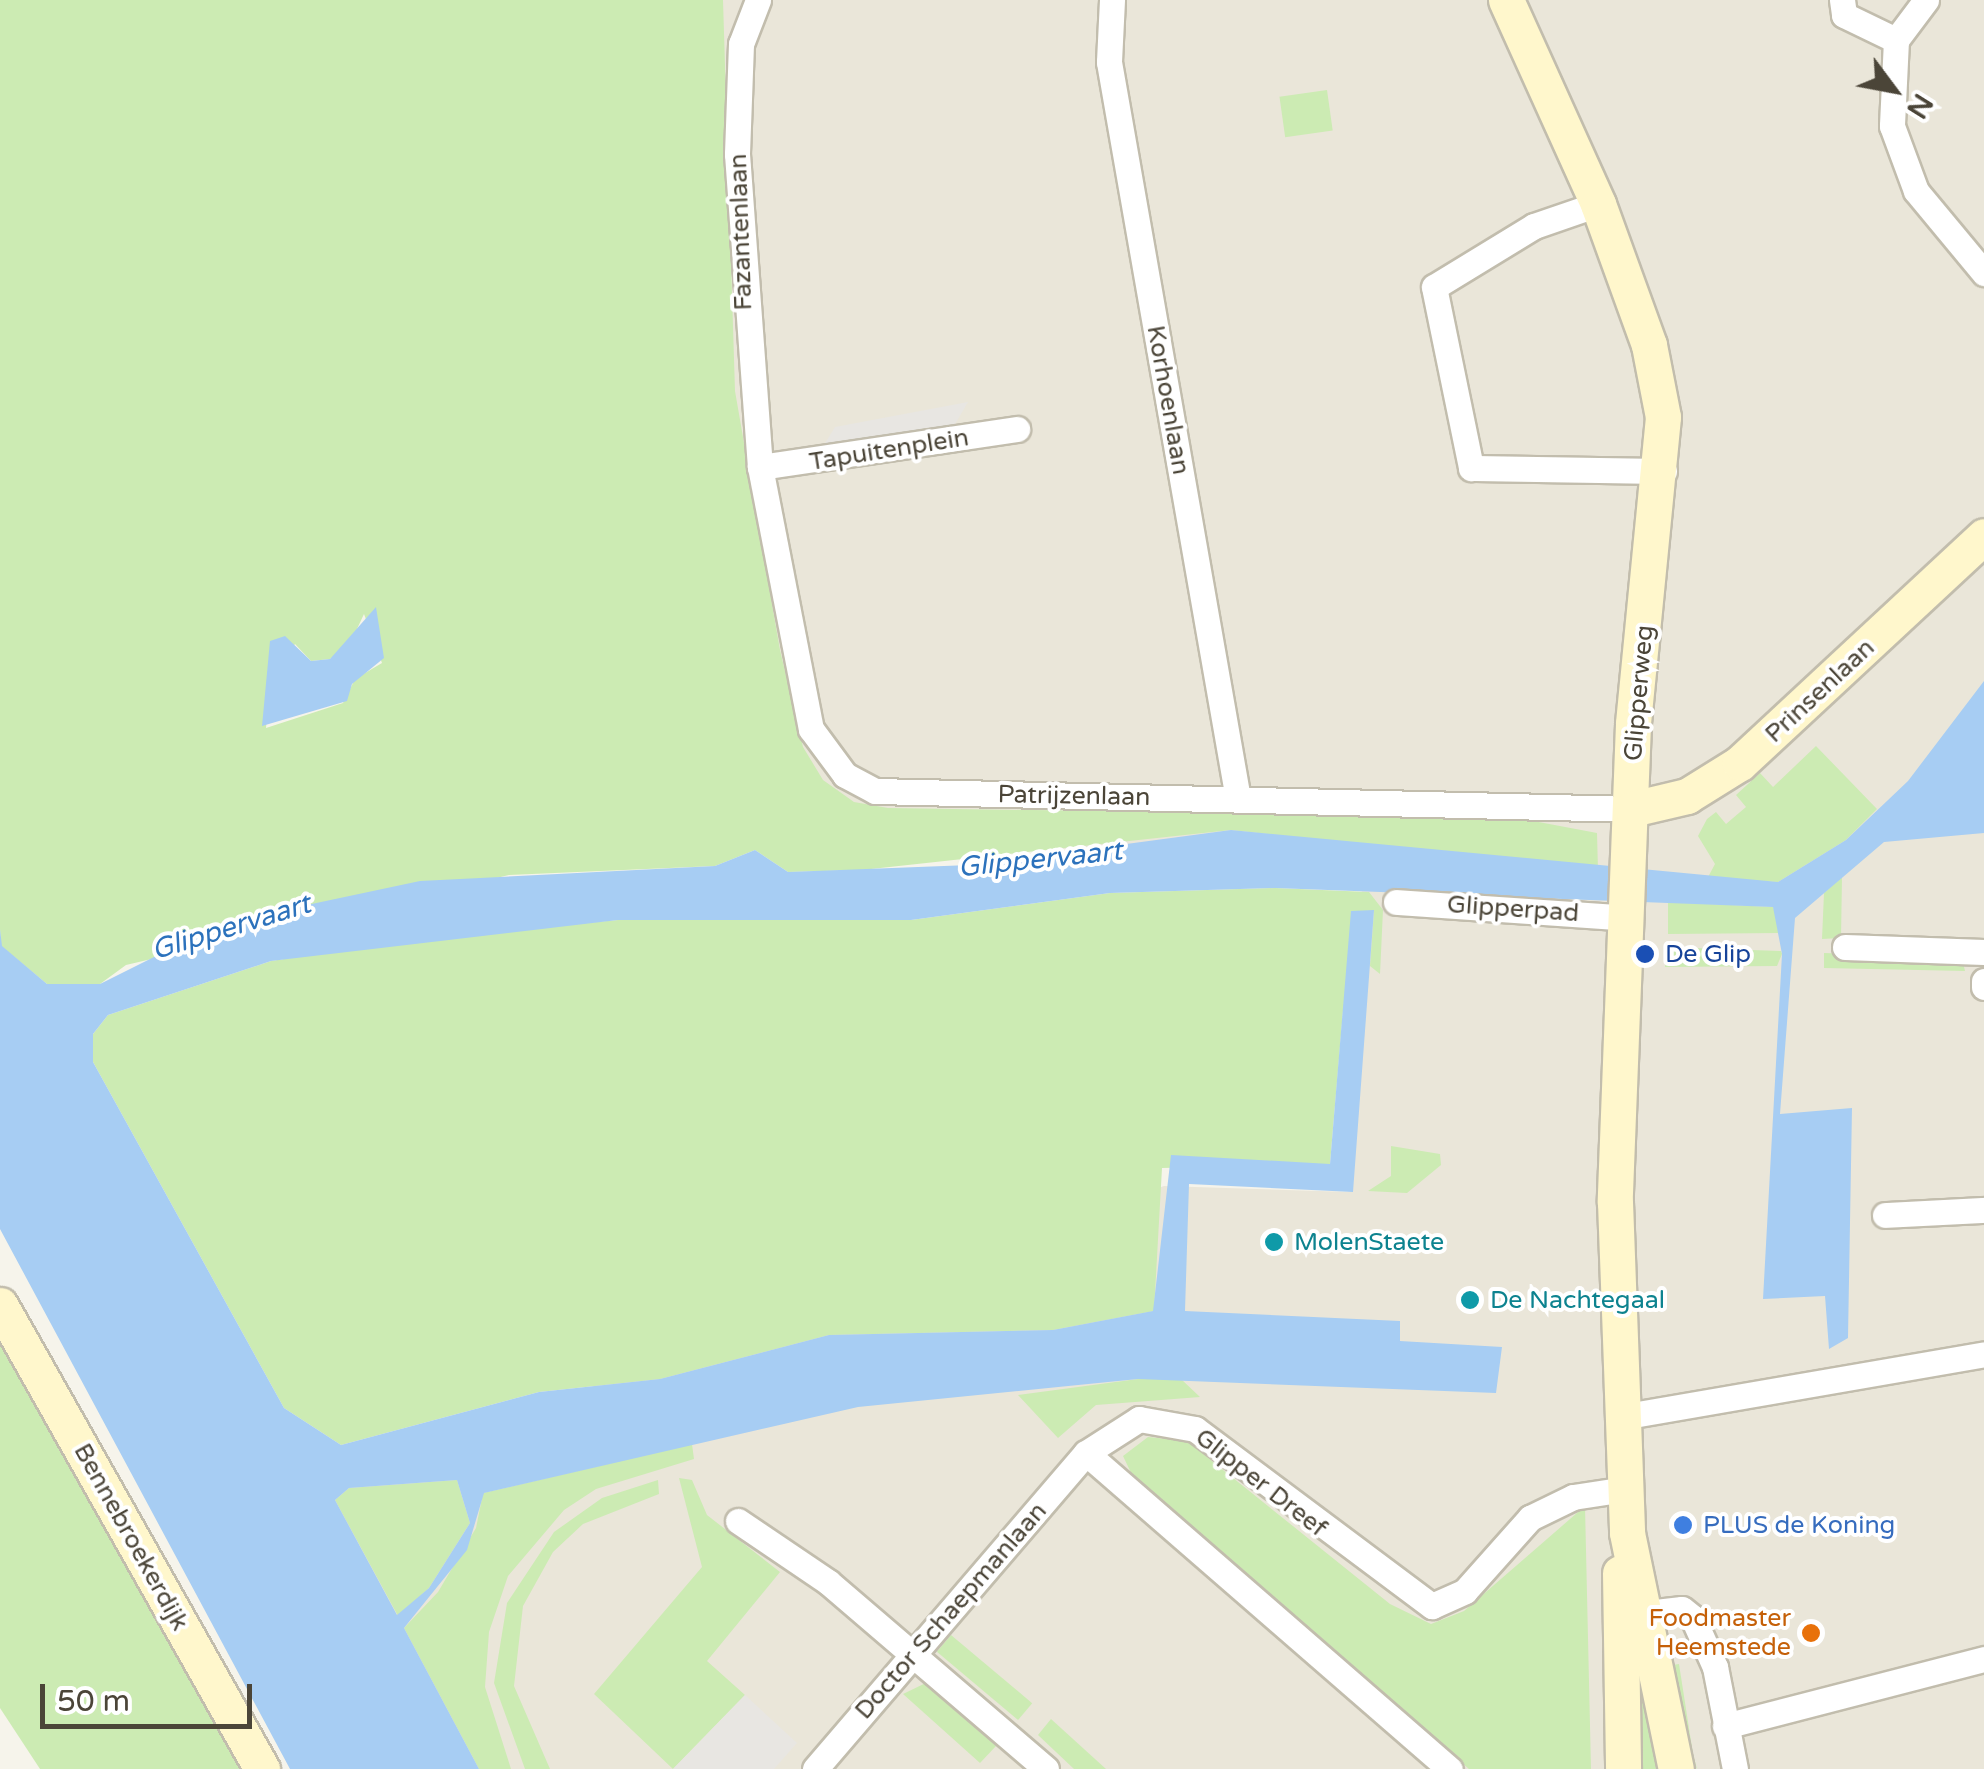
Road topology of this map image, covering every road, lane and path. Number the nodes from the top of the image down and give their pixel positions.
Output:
1 (758, 0) edge
2 (1112, 0) edge
3 (1506, 0) edge
4 (1842, 0) edge
5 (1926, 0) edge
6 (1896, 40) junction
7 (1598, 204) junction
8 (1984, 273) edge
9 (1017, 429) dead end
10 (760, 467) junction
11 (1664, 471) junction
12 (1984, 536) edge
13 (1238, 799) junction
14 (1632, 809) junction
15 (1396, 902) dead end
16 (1629, 918) junction
17 (1845, 947) dead end
18 (1984, 952) edge
19 (1984, 1210) edge
20 (1885, 1215) dead end
21 (0, 1305) edge
22 (1984, 1354) edge
23 (1621, 1417) junction
24 (1086, 1452) junction
25 (1625, 1489) junction
26 (738, 1522) dead end
27 (1633, 1614) junction
28 (916, 1653) junction
29 (1984, 1659) edge
30 (1725, 1726) junction
31 (262, 1769) edge
32 (815, 1769) edge
33 (1046, 1769) edge
34 (1450, 1769) edge
35 (1623, 1769) edge
36 (1676, 1769) edge
37 (1735, 1769) edge

1 - 10 street, Fazantenlaan
2 - 13 street, Korhoenlaan
3 - 7 street, Glipperweg
4 - 6 street
5 - 6 street
6 - 8 street
7 - 11 street, Glipperweg
7 - 11 street
9 - 10 street, Tapuitenplein
10 - 13 street, Patrijzenlaan
11 - 14 street, Glipperweg
12 - 14 street, Prinsenlaan
13 - 14 street, Patrijzenlaan
14 - 16 street, Glipperweg
15 - 16 street, Glipperpad
16 - 23 street, Glipperweg
17 - 18 street
19 - 20 street
21 - 31 street, Bennebroekerdijk
22 - 23 street
23 - 25 street
24 - 25 street, Glipper Dreef
24 - 28 street, Doctor Schaepmanlaan
24 - 34 street
25 - 27 street
26 - 28 street
27 - 30 street
27 - 35 street
27 - 36 street
28 - 32 street, Doctor Schaepmanlaan
28 - 33 street
29 - 30 street
30 - 37 street

